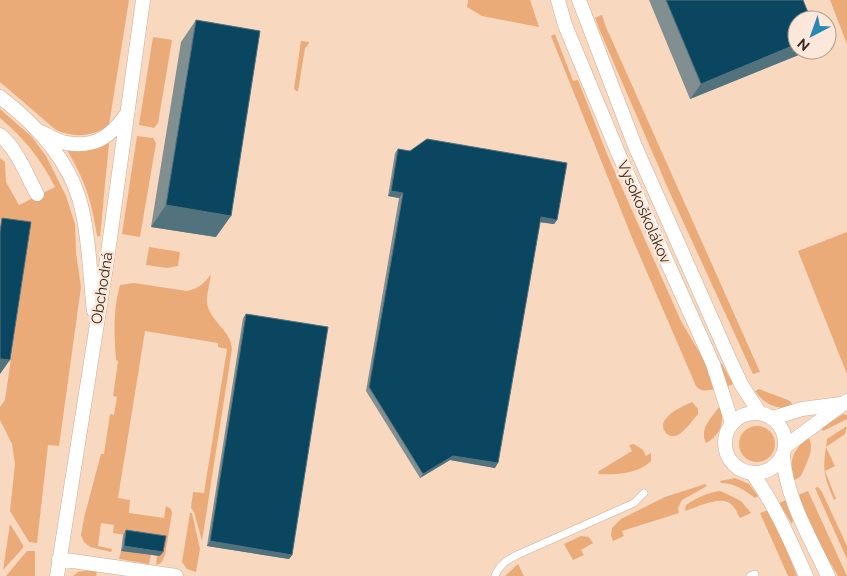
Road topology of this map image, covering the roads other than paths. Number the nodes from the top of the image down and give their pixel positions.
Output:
1 (143, 0) edge
2 (558, 0) edge
3 (579, 0) edge
4 (0, 97) edge
5 (126, 114) junction
6 (40, 132) junction
7 (0, 135) edge
8 (37, 194) dead end
9 (96, 327) junction
10 (844, 403) edge
11 (758, 412) junction
12 (773, 418) junction
13 (732, 423) junction
14 (785, 450) junction
15 (752, 473) junction
16 (644, 493) dead end
17 (59, 559) junction
18 (57, 576) edge
19 (176, 576) edge
20 (495, 576) edge
21 (806, 576) edge
22 (828, 576) edge

1 - 5 street, Obchodná
2 - 13 street, Vysokoškolákov
3 - 11 street, Vysokoškolákov
4 - 6 street
5 - 6 street
5 - 9 street, Obchodná
6 - 9 street
7 - 8 street
9 - 17 street, Obchodná
10 - 12 street
10 - 14 street
11 - 12 street
11 - 13 street
12 - 14 street
13 - 15 street
14 - 15 street
14 - 22 street
15 - 21 street
16 - 20 lane
17 - 18 street, Obchodná
17 - 19 street

